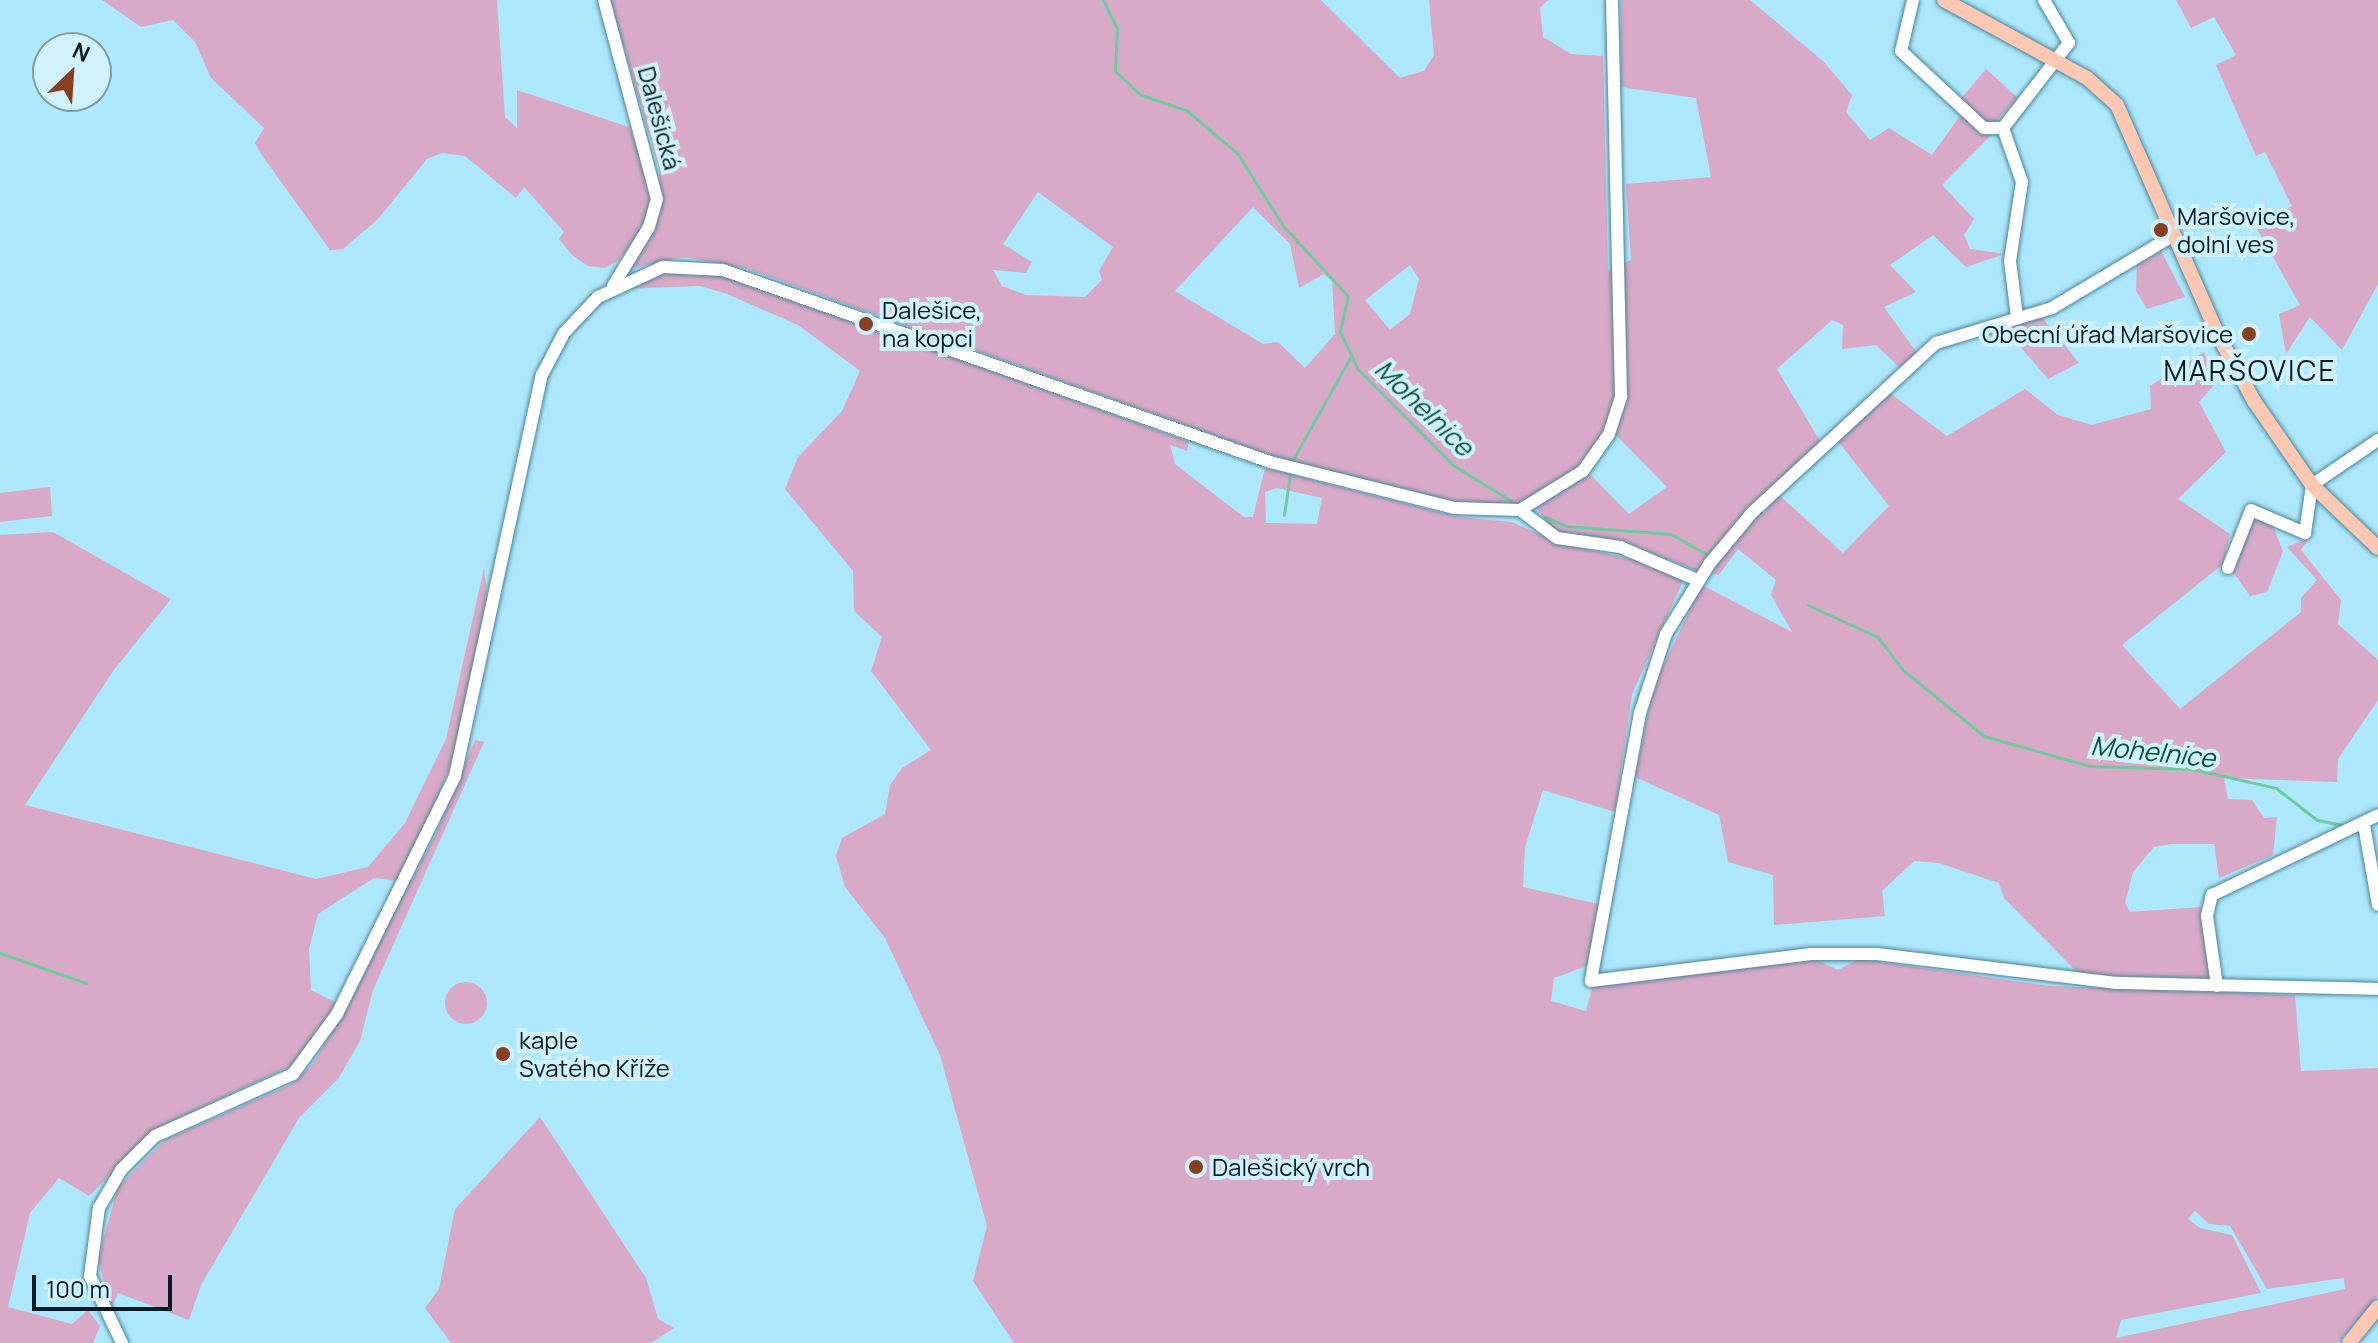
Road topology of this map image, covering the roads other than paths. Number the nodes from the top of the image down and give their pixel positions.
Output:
1 (604, 0) edge
2 (1612, 0) edge
3 (1913, 0) edge
4 (1944, 0) edge
5 (2044, 0) edge
6 (2060, 63) junction
7 (2003, 128) junction
8 (2174, 235) junction
9 (613, 286) junction
10 (2017, 317) junction
11 (2378, 440) edge
12 (2312, 485) junction
13 (1520, 510) junction
14 (2378, 548) edge
15 (2228, 568) dead end
16 (1697, 580) junction
17 (2378, 815) edge
18 (2372, 831) edge
19 (2378, 905) edge
20 (2217, 986) junction
21 (2378, 989) edge
22 (2378, 1307) edge
23 (122, 1343) edge
24 (2349, 1343) edge

1 - 9 street, Dalešická
2 - 13 street
3 - 7 street
4 - 6 main road
5 - 6 street
6 - 7 street
6 - 8 main road
7 - 10 street
8 - 10 street
8 - 12 main road
9 - 13 street
9 - 23 street
10 - 16 street
11 - 12 street
12 - 14 main road
12 - 15 street
13 - 16 street
16 - 20 street
17 - 18 street
18 - 19 street
18 - 20 street
20 - 21 street
22 - 24 main road

